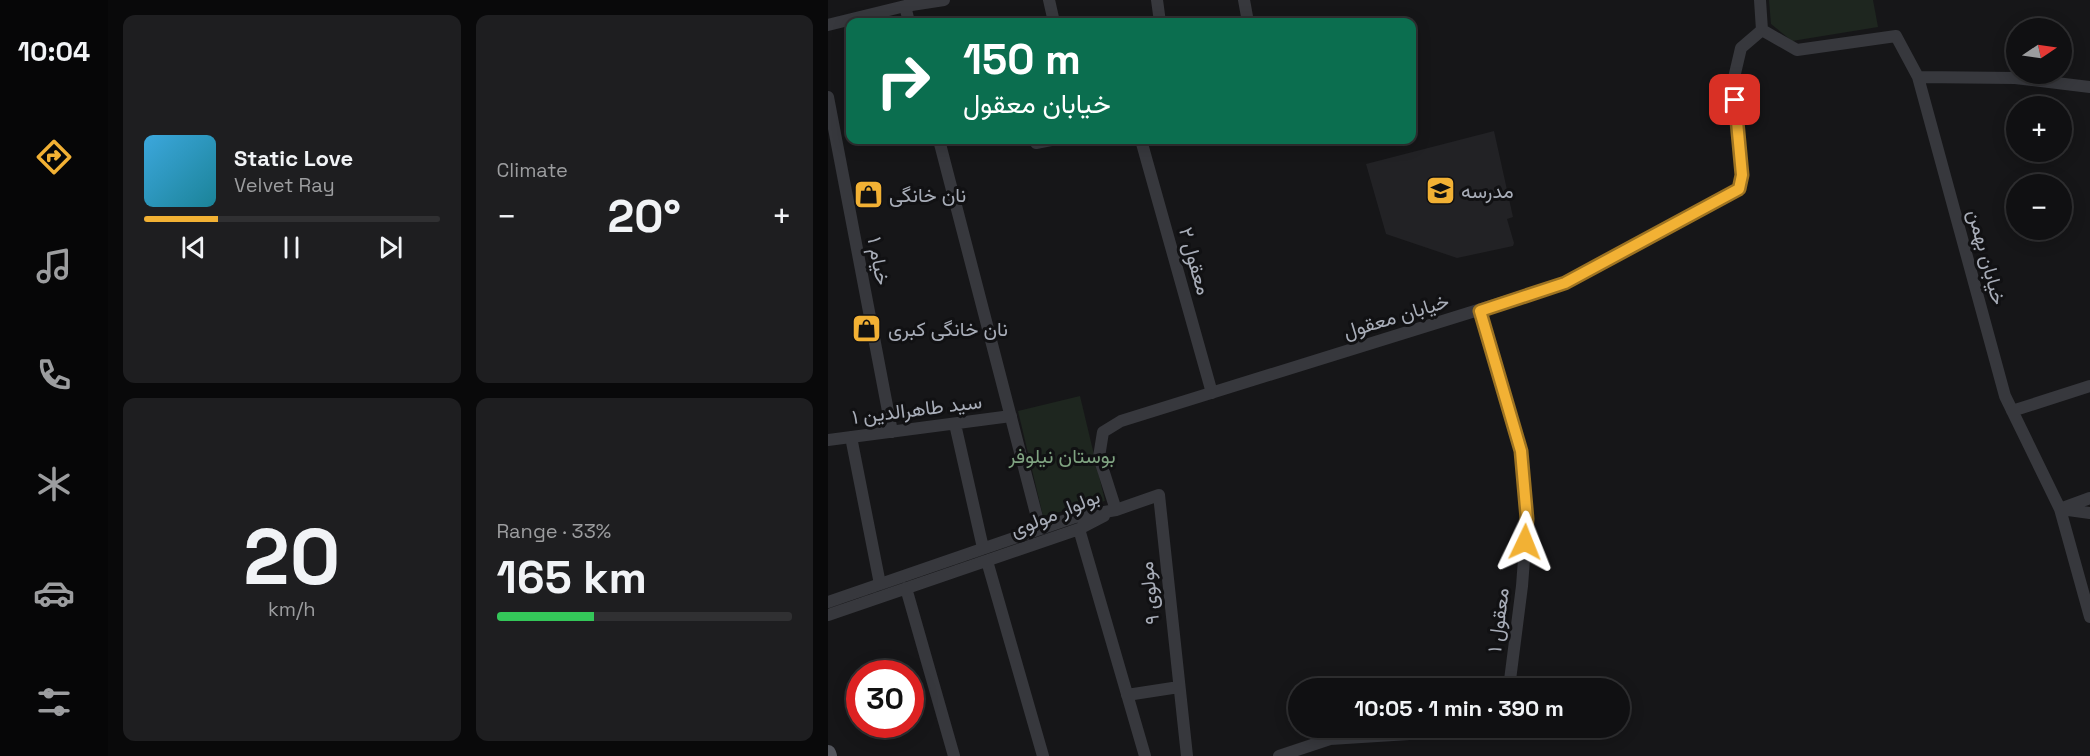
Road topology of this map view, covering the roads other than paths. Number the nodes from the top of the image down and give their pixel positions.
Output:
1 (944, 0) edge
2 (1049, 0) edge
3 (1156, 0) edge
4 (1244, 0) edge
5 (1760, 0) edge
6 (905, 6) junction
7 (856, 18) edge
8 (908, 18) edge
9 (1053, 18) edge
10 (1159, 18) edge
11 (1247, 18) edge
12 (846, 21) edge
13 (828, 25) edge
14 (1762, 30) junction
15 (1918, 77) junction
16 (2090, 87) edge
17 (828, 97) edge
18 (940, 144) edge
19 (1142, 144) edge
20 (1480, 311) junction
21 (2090, 386) edge
22 (1212, 393) junction
23 (2012, 411) junction
24 (1011, 416) junction
25 (955, 424) junction
26 (891, 432) junction
27 (851, 437) junction
28 (828, 440) edge
29 (2090, 498) edge
30 (2060, 509) junction
31 (1116, 510) junction
32 (2090, 513) edge
33 (1040, 529) junction
34 (1078, 529) junction
35 (985, 555) junction
36 (880, 584) junction
37 (906, 588) junction
38 (828, 602) edge
39 (828, 615) edge
40 (2090, 617) edge
41 (1510, 678) edge
42 (1179, 687) junction
43 (1127, 695) junction
44 (1346, 738) edge
45 (954, 756) edge
46 (1043, 756) edge
47 (1145, 756) edge
48 (1186, 756) edge
49 (1279, 756) edge

1 - 6 street
2 - 9 street
3 - 10 street
4 - 11 street
5 - 14 street
6 - 7 street
6 - 8 street
12 - 13 street
14 - 15 street, خیابان بهمن
14 - 20 street, خیابان معقول
15 - 16 street
15 - 23 street, خیابان بهمن
17 - 26 street, خیام ۱
18 - 24 street
19 - 22 street, معقول ۲
20 - 22 street, خیابان معقول
20 - 41 street, معقول ۱
21 - 23 street
22 - 31 street, خیابان معقول
23 - 30 street, خیابان بهمن
24 - 25 street, سید طاهرالدین ۱
24 - 33 street
25 - 26 street, سید طاهرالدین ۱
25 - 35 street
26 - 27 street, سید طاهرالدین ۱
27 - 28 street, سید طاهرالدین ۱
27 - 36 street
29 - 30 street
30 - 32 street
30 - 40 street, خیابان بهمن
31 - 33 street, بولوار مولوی
31 - 34 street, بولوار مولوی
31 - 42 street, مولوی ۹
33 - 35 street, بولوار مولوی
34 - 35 street, بولوار مولوی
34 - 43 street
35 - 36 street, بولوار مولوی
35 - 37 street, بولوار مولوی
35 - 46 street
36 - 38 street, بولوار مولوی
37 - 39 street, بولوار مولوی
37 - 45 street
42 - 43 street
42 - 48 street, مولوی ۹
43 - 47 street
44 - 49 street

